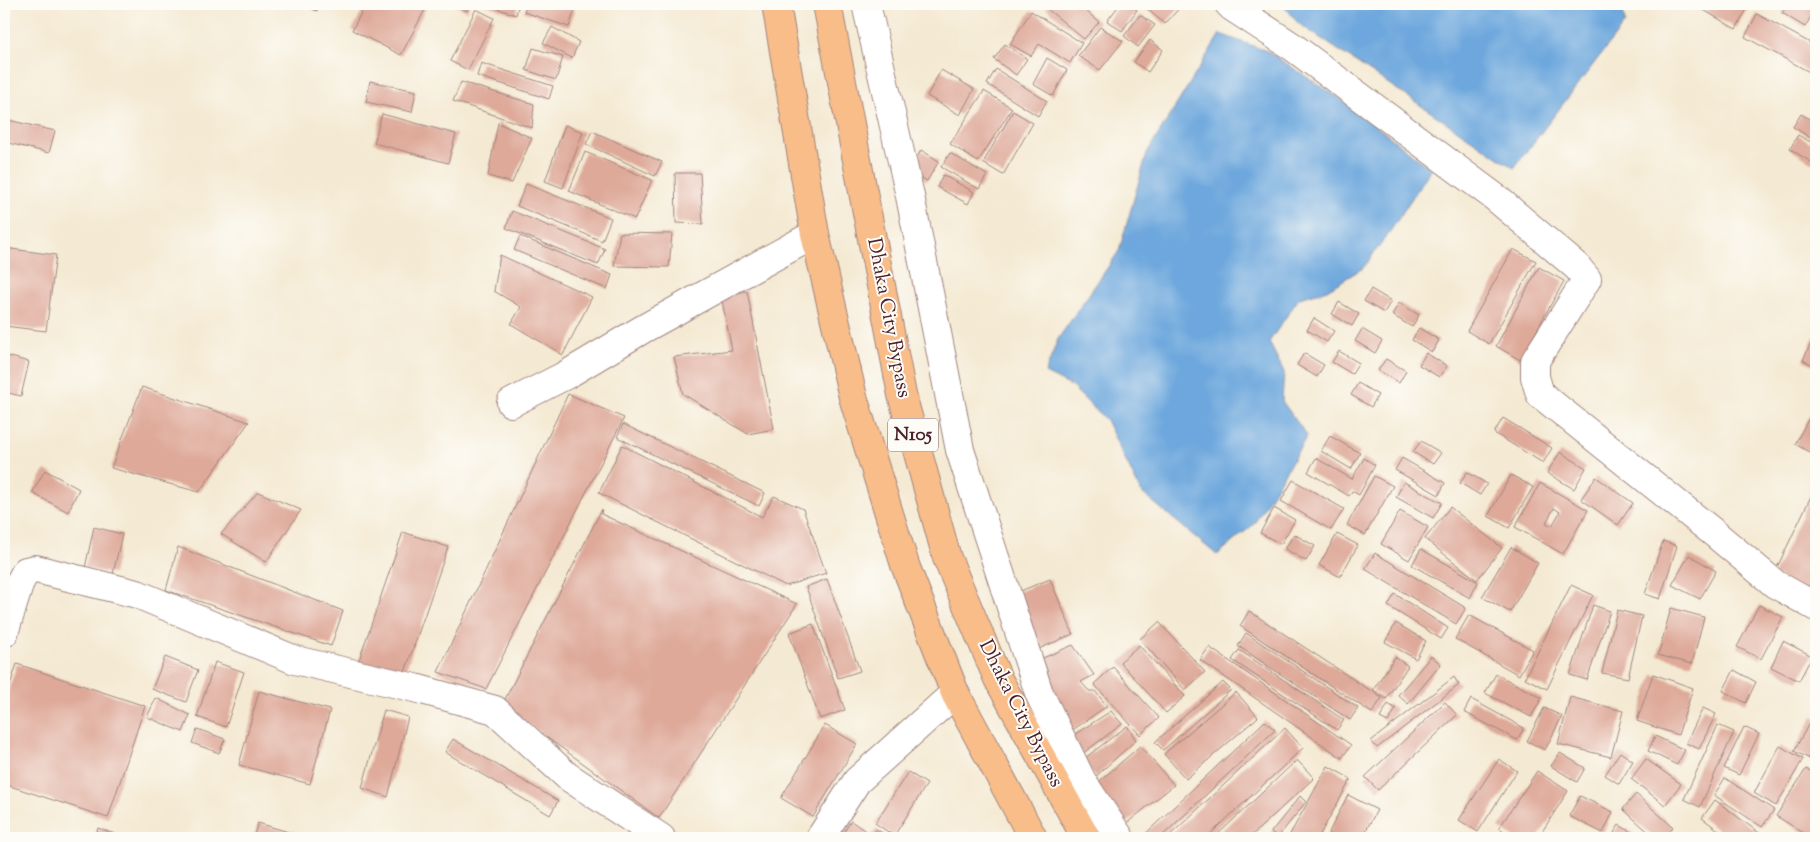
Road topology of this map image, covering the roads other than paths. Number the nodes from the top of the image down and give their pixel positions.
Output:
1 (776, 4) edge
2 (827, 4) edge
3 (866, 4) edge
4 (1229, 4) edge
5 (815, 234) junction
6 (511, 403) dead end
7 (1816, 607) edge
8 (4, 633) edge
9 (955, 693) junction
10 (661, 838) edge
11 (820, 838) edge
12 (1033, 838) edge
13 (1086, 838) edge
14 (1120, 838) edge

1 - 5 highway
2 - 13 highway, Dhaka City Bypass / N105
3 - 14 street
4 - 7 street
5 - 6 street
5 - 9 highway
8 - 10 street
9 - 11 street
9 - 12 highway

